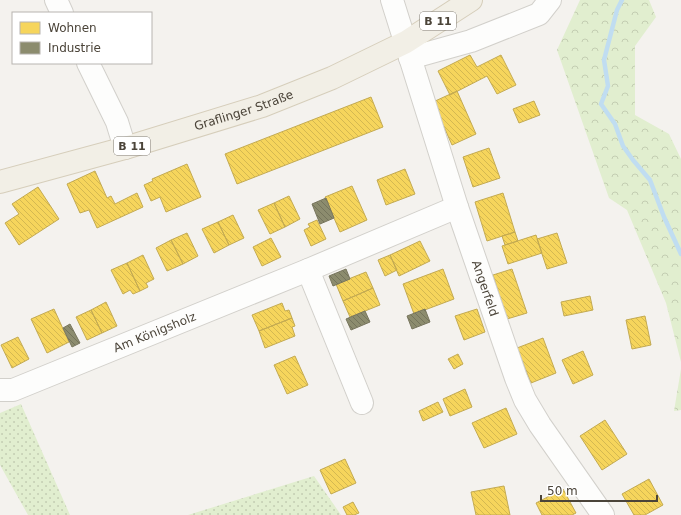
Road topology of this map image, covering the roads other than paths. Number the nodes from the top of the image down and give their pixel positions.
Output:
1 (56, 0) edge
2 (392, 0) edge
3 (471, 0) edge
4 (550, 0) edge
5 (62, 12) edge
6 (408, 50) junction
7 (89, 64) edge
8 (125, 148) junction
9 (0, 182) edge
10 (457, 207) junction
11 (308, 270) junction
12 (0, 390) edge
13 (362, 403) dead end
14 (595, 512) edge

1 - 5 street
2 - 6 street, Angerfeld
3 - 6 main road, Graflinger Straße / B 11
4 - 6 street
6 - 8 main road, Graflinger Straße / B 11
6 - 10 street, Angerfeld
7 - 8 street
8 - 9 main road, Graflinger Straße / B 11
10 - 11 street, Am Königsholz
10 - 14 street, Angerfeld
11 - 12 street, Am Königsholz
11 - 13 street

